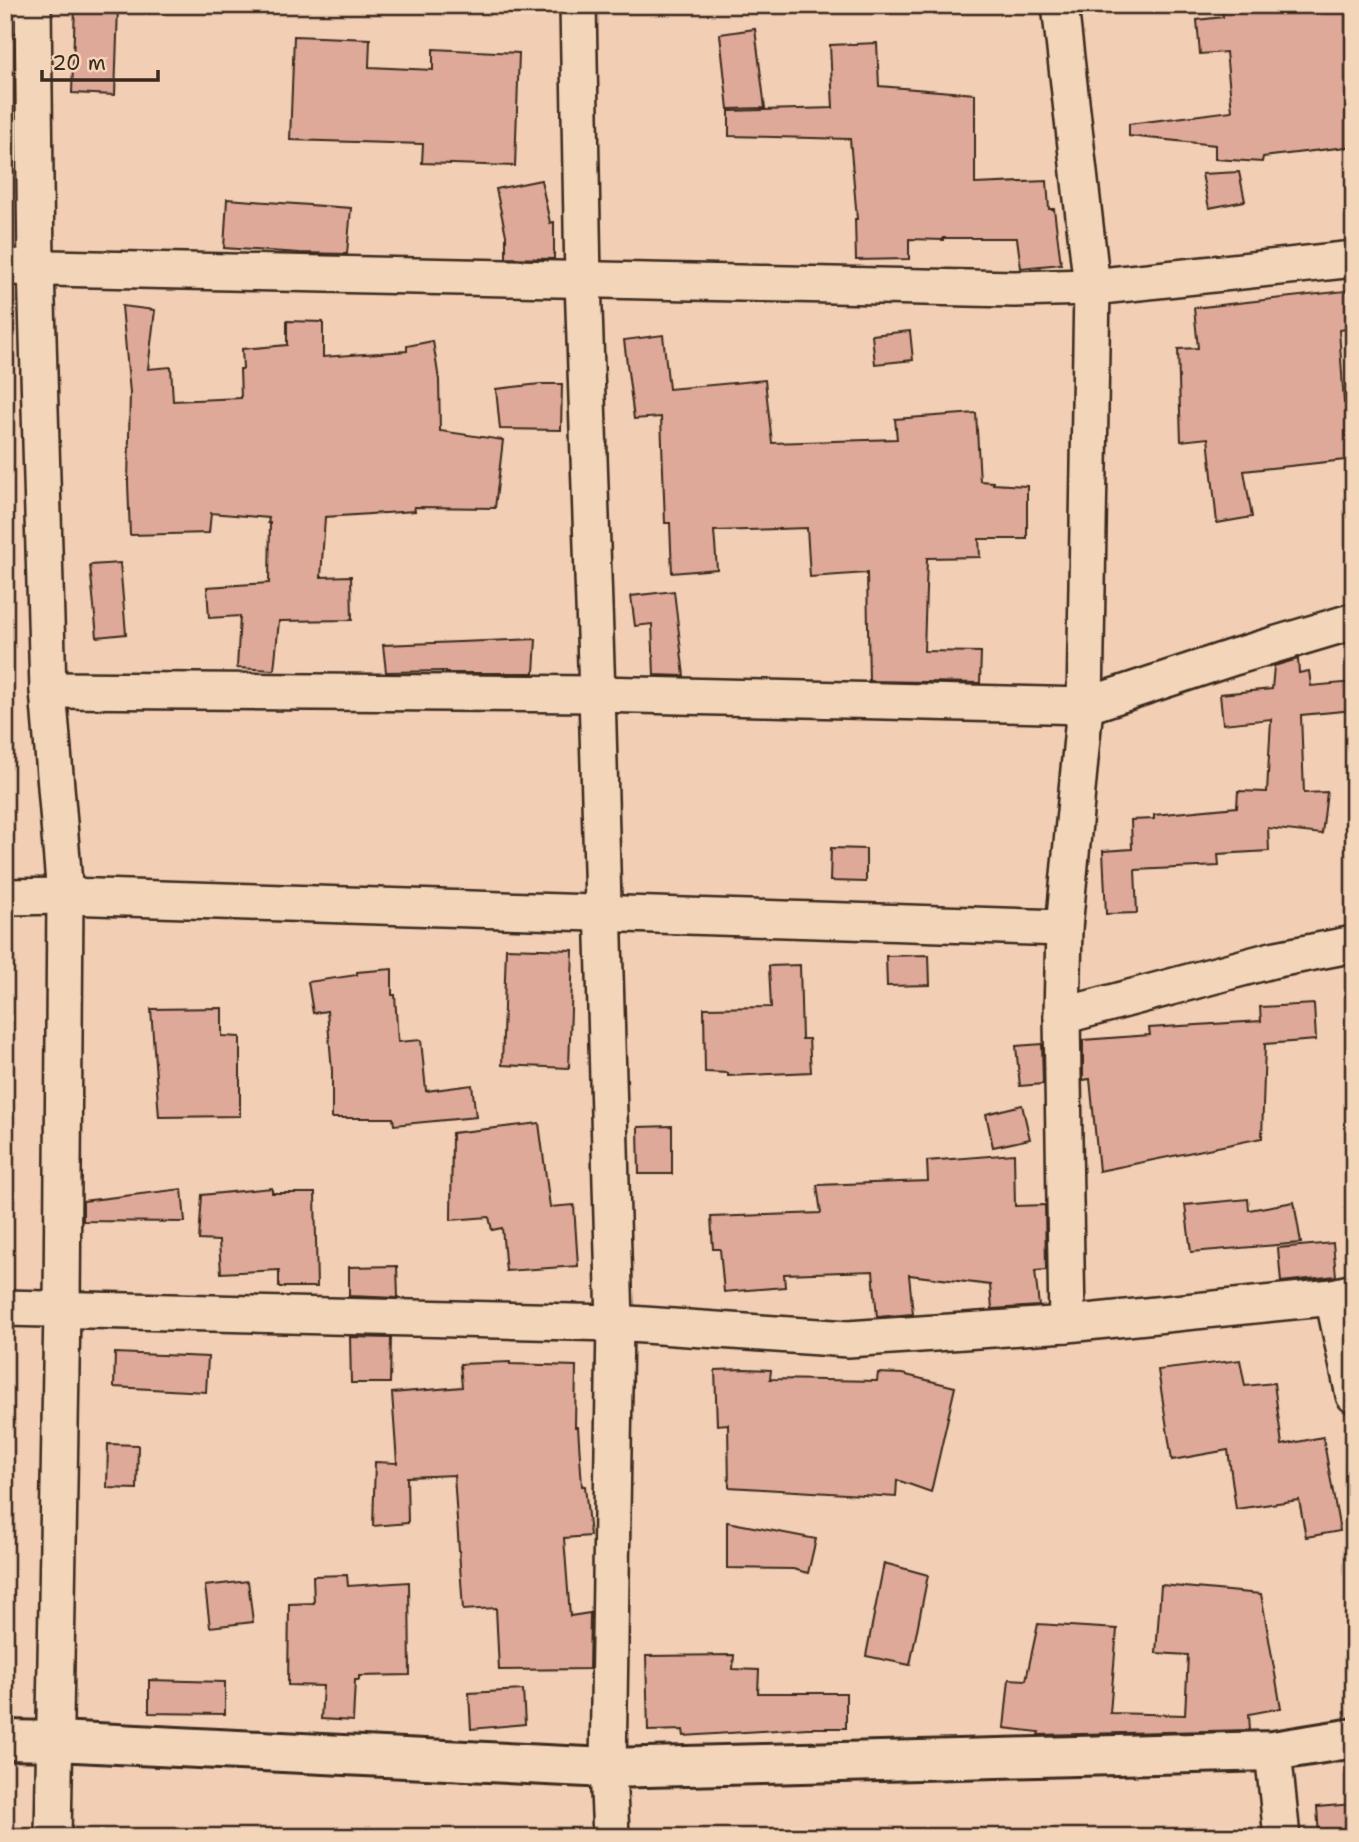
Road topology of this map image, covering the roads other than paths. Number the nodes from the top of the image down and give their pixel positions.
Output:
1 (33, 5) edge
2 (578, 5) edge
3 (1060, 5) edge
4 (1354, 259) edge
5 (21, 267) edge
6 (583, 280) junction
7 (1093, 287) junction
8 (1354, 621) edge
9 (48, 690) junction
10 (597, 694) junction
11 (1085, 706) junction
12 (65, 896) junction
13 (5, 897) edge
14 (603, 913) junction
15 (1064, 929) junction
16 (1354, 944) edge
17 (1062, 1016) junction
18 (1343, 1294) edge
19 (5, 1308) edge
20 (62, 1308) junction
21 (615, 1324) junction
22 (1067, 1324) junction
23 (1354, 1395) edge
24 (1354, 1738) edge
25 (5, 1740) edge
26 (56, 1741) junction
27 (1273, 1751) junction
28 (608, 1768) junction
29 (53, 1837) edge
30 (611, 1837) edge
31 (1282, 1837) edge

1 - 5 street
2 - 6 street
3 - 7 street
4 - 7 street
5 - 6 street
5 - 9 street
6 - 7 street
6 - 10 street
7 - 11 street
8 - 11 street
9 - 10 street
9 - 12 street
10 - 11 street
10 - 14 street
11 - 15 street
12 - 13 street
12 - 14 street
12 - 20 street
14 - 15 street
14 - 21 street
15 - 17 street
16 - 17 street
17 - 22 street
18 - 22 street
18 - 23 street
19 - 20 street
20 - 21 street
20 - 26 street
21 - 22 street
21 - 28 street
24 - 27 main road
25 - 26 main road
26 - 28 main road
26 - 29 street
27 - 28 main road
27 - 31 street
28 - 30 street

